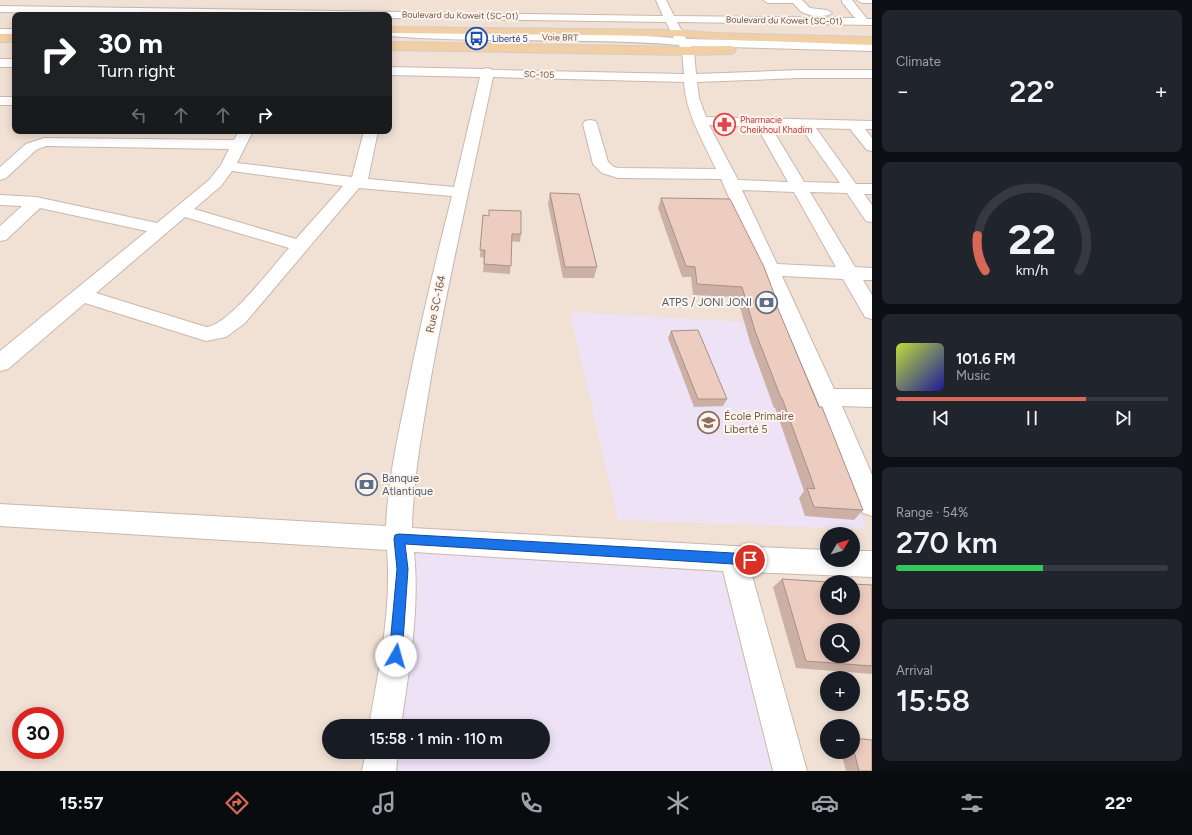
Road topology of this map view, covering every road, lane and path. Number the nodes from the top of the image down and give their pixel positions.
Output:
1 (70, 0) edge
2 (352, 0) edge
3 (661, 0) edge
4 (768, 0) edge
5 (797, 0) edge
6 (847, 0) edge
7 (862, 0) edge
8 (872, 0) edge
9 (151, 1) edge
10 (565, 6) dead end
11 (0, 9) edge
12 (141, 10) junction
13 (244, 12) edge
14 (349, 12) edge
15 (392, 15) edge
16 (568, 17) junction
17 (669, 18) junction
18 (864, 19) edge
19 (0, 27) edge
20 (12, 27) edge
21 (392, 30) edge
22 (0, 32) edge
23 (12, 32) edge
24 (392, 34) edge
25 (0, 38) edge
26 (12, 38) edge
27 (392, 41) edge
28 (872, 41) edge
29 (682, 42) junction
30 (392, 46) edge
31 (872, 47) edge
32 (872, 52) edge
33 (0, 63) edge
34 (12, 63) edge
35 (392, 71) edge
36 (488, 72) junction
37 (872, 74) edge
38 (689, 78) junction
39 (0, 101) edge
40 (12, 101) edge
41 (700, 121) junction
42 (762, 123) junction
43 (590, 124) dead end
44 (806, 124) junction
45 (854, 125) junction
46 (872, 125) edge
47 (369, 134) edge
48 (101, 136) edge
49 (242, 138) edge
50 (872, 147) edge
51 (228, 166) junction
52 (0, 175) edge
53 (729, 180) junction
54 (357, 183) junction
55 (799, 187) junction
56 (852, 188) junction
57 (872, 189) edge
58 (461, 192) junction
59 (0, 200) edge
60 (36, 202) junction
61 (182, 211) junction
62 (872, 217) edge
63 (161, 229) junction
64 (0, 236) edge
65 (300, 245) junction
66 (770, 270) junction
67 (850, 273) junction
68 (872, 274) edge
69 (82, 295) junction
70 (872, 312) edge
71 (0, 363) edge
72 (827, 397) junction
73 (872, 398) edge
74 (872, 505) edge
75 (0, 515) edge
76 (399, 539) junction
77 (734, 559) junction
78 (872, 564) edge
79 (387, 719) edge
80 (381, 759) edge
81 (379, 771) edge
82 (790, 771) edge

1 - 9 street
2 - 14 street
3 - 17 street
4 - 5 street
5 - 18 street
6 - 18 street
7 - 8 street
9 - 12 street
10 - 16 street
11 - 12 street, Boulevard du Koweit (SC-01)
12 - 13 street, Boulevard du Koweit (SC-01)
15 - 16 street, Boulevard du Koweit (SC-01)
16 - 17 street, Boulevard du Koweit (SC-01)
17 - 18 street, Boulevard du Koweit (SC-01)
17 - 29 street
19 - 20 main road
21 - 29 main road
22 - 23 street
24 - 29 street, Voie BRT
25 - 26 main road
27 - 29 street, Voie BRT
28 - 29 main road
29 - 30 main road
29 - 31 street, Voie BRT
29 - 32 main road
29 - 38 street
33 - 34 street
35 - 36 street, SC-105
36 - 38 street, SC-105
36 - 58 street, Rue SC-164
37 - 38 street, SC-105
38 - 41 street
39 - 40 street
41 - 42 street
41 - 53 street
42 - 44 street
42 - 55 street
43 - 53 street
44 - 45 street
44 - 56 street
45 - 46 street
45 - 50 street
47 - 54 street
48 - 49 street
48 - 52 street
49 - 51 street
51 - 54 street
51 - 61 street
53 - 55 street
53 - 66 street
54 - 58 street
54 - 65 street
55 - 56 street
55 - 67 street
56 - 57 street
56 - 62 street
58 - 76 street, Rue SC-164
59 - 60 street
60 - 63 street
60 - 64 street
61 - 63 street
61 - 65 street
63 - 69 street
65 - 69 street
66 - 67 street
66 - 72 street
67 - 68 street
67 - 70 street
69 - 71 street
72 - 73 street
72 - 74 street
75 - 76 street
76 - 77 street
76 - 79 street, Rue SC-164
77 - 78 street
77 - 82 street
80 - 81 street

